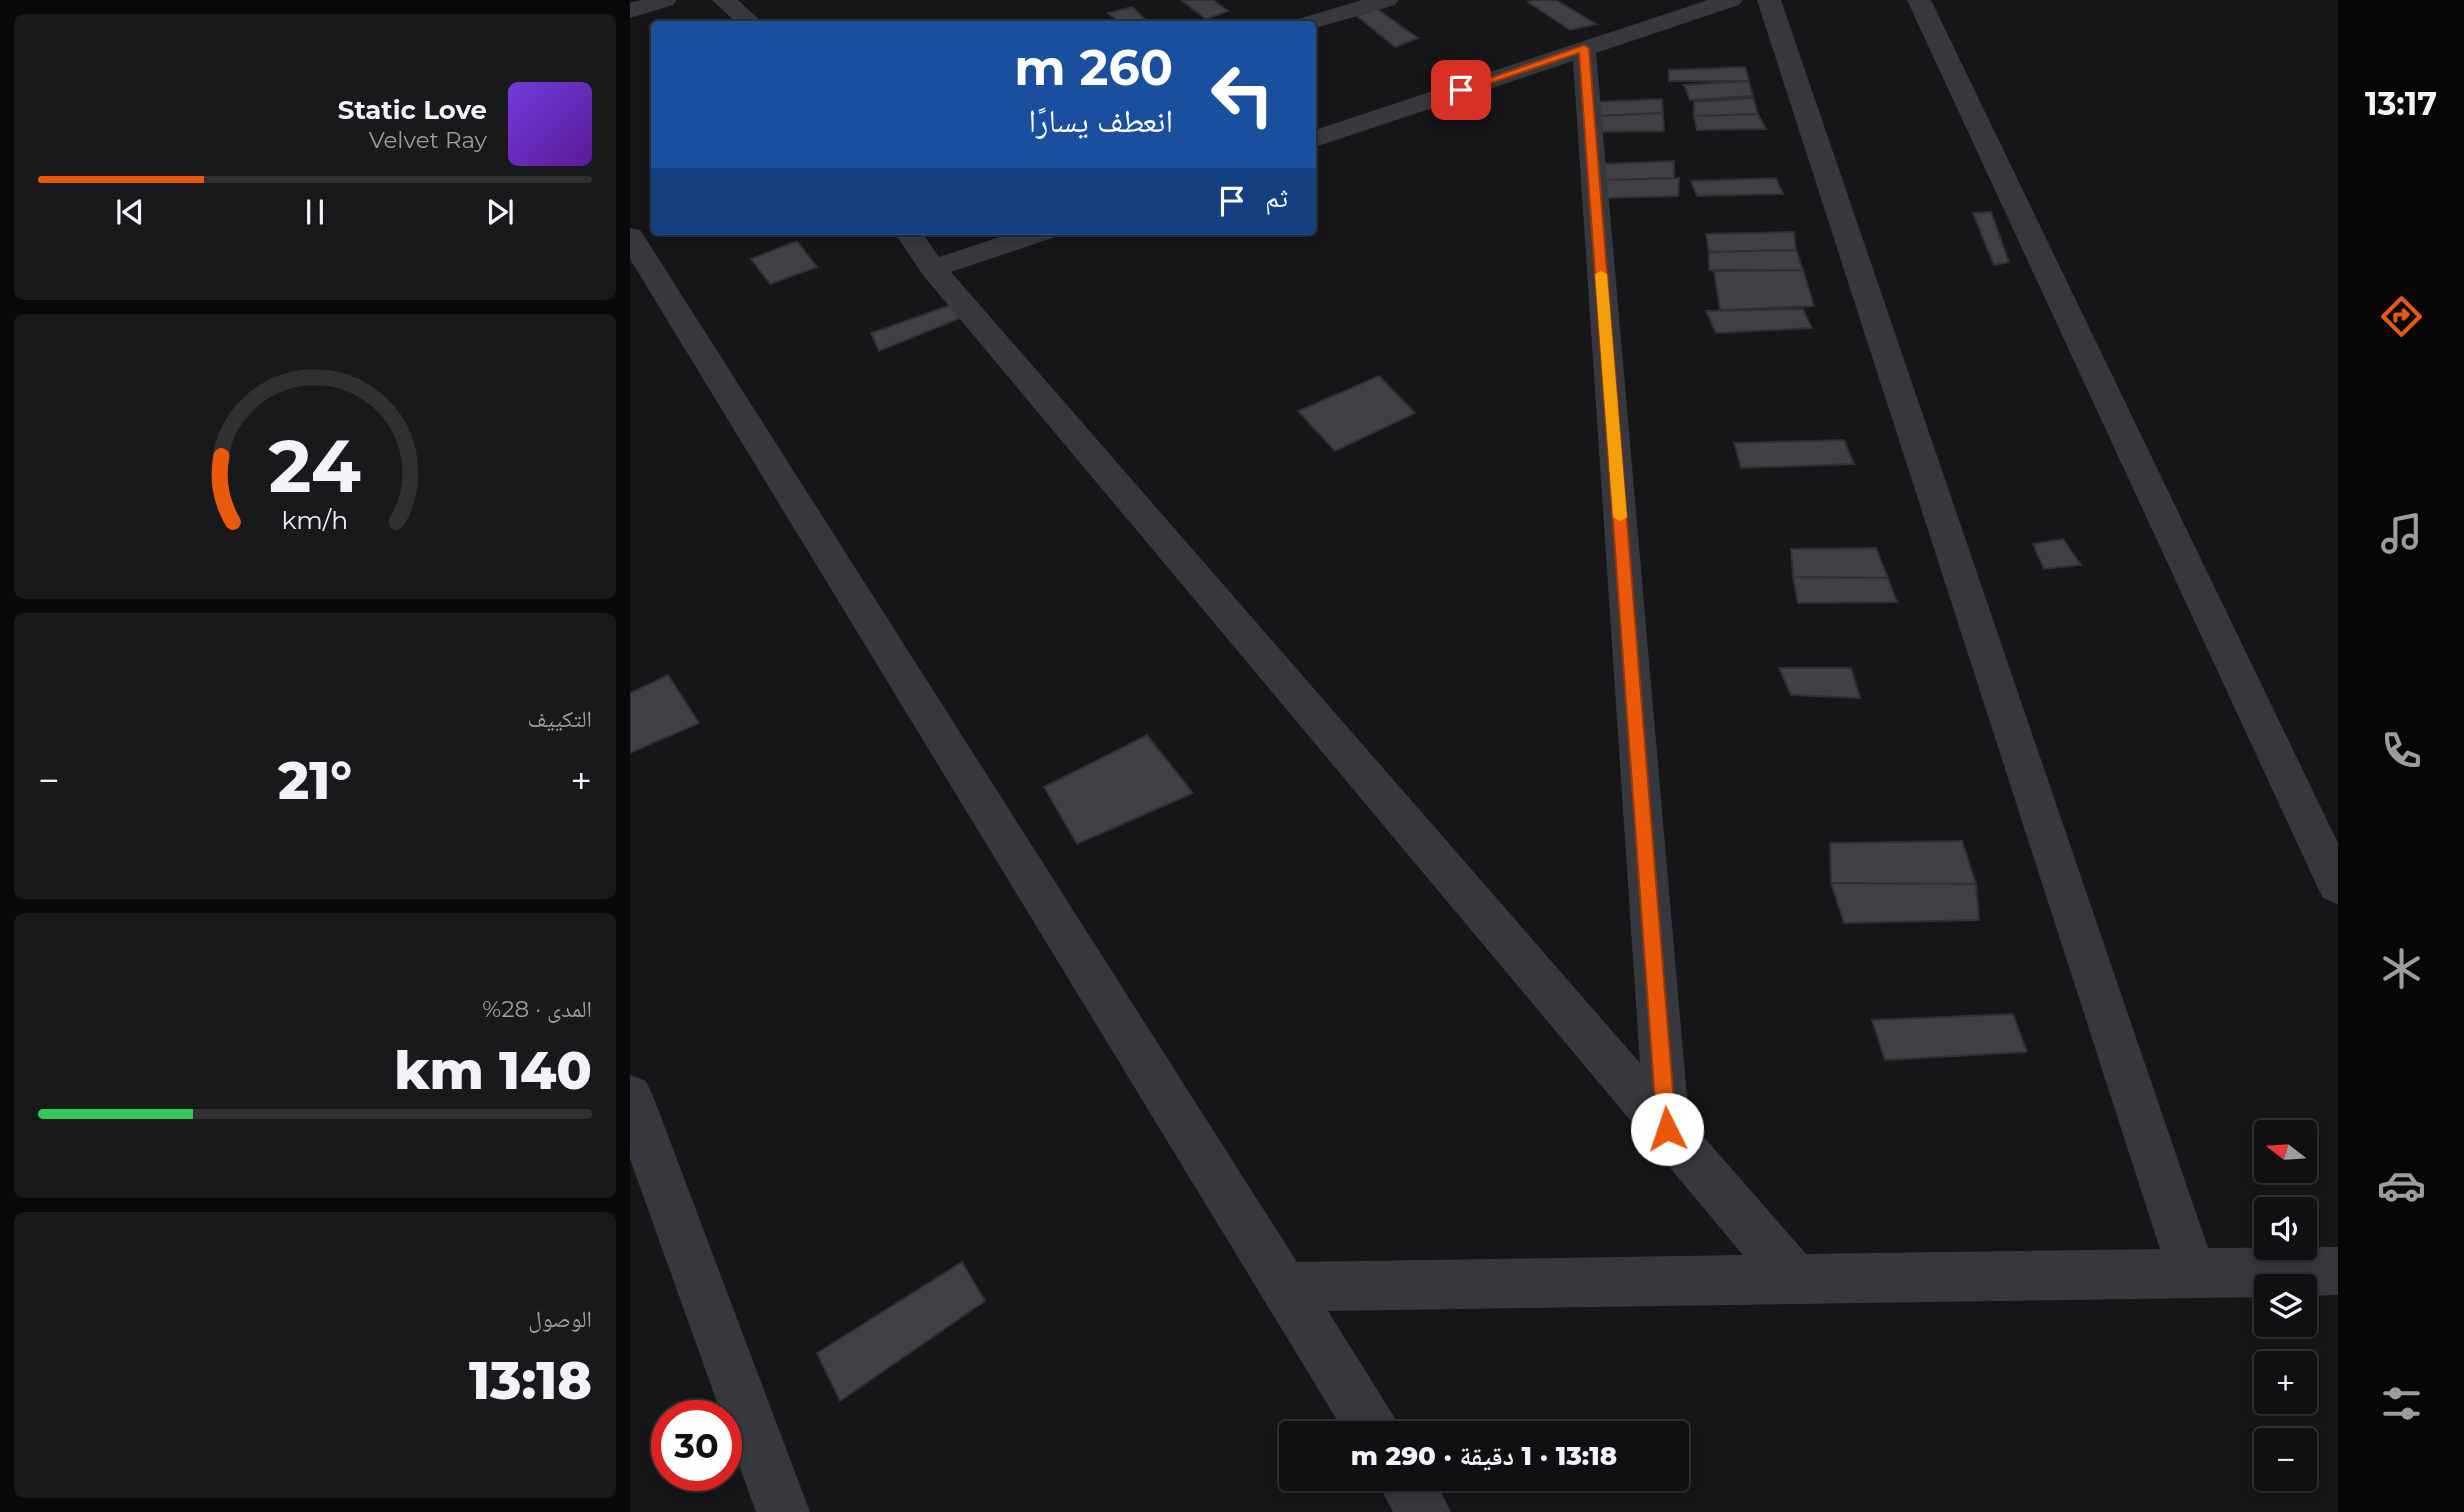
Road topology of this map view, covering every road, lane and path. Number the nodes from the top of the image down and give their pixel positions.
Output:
1 (665, 0) edge
2 (724, 0) edge
3 (1387, 0) edge
4 (1731, 0) edge
5 (1769, 0) edge
6 (1919, 0) edge
7 (630, 11) edge
8 (748, 21) edge
9 (1316, 21) edge
10 (1584, 48) junction
11 (1316, 139) edge
12 (910, 235) edge
13 (1033, 235) edge
14 (630, 236) edge
15 (933, 269) junction
16 (2338, 886) edge
17 (630, 1096) edge
18 (1667, 1129) junction
19 (2338, 1271) edge
20 (2192, 1273) junction
21 (1795, 1279) junction
22 (1283, 1287) junction
23 (1367, 1421) edge
24 (1411, 1491) edge
25 (783, 1512) edge
26 (1424, 1512) edge

1 - 7 street
2 - 8 street
3 - 9 street
4 - 10 street
5 - 20 street
6 - 16 street
10 - 11 street
10 - 18 street
12 - 15 street
13 - 15 street
14 - 22 street
15 - 18 street
17 - 25 street
18 - 21 street
19 - 20 street
20 - 21 street
21 - 22 street
22 - 23 street
24 - 26 street

